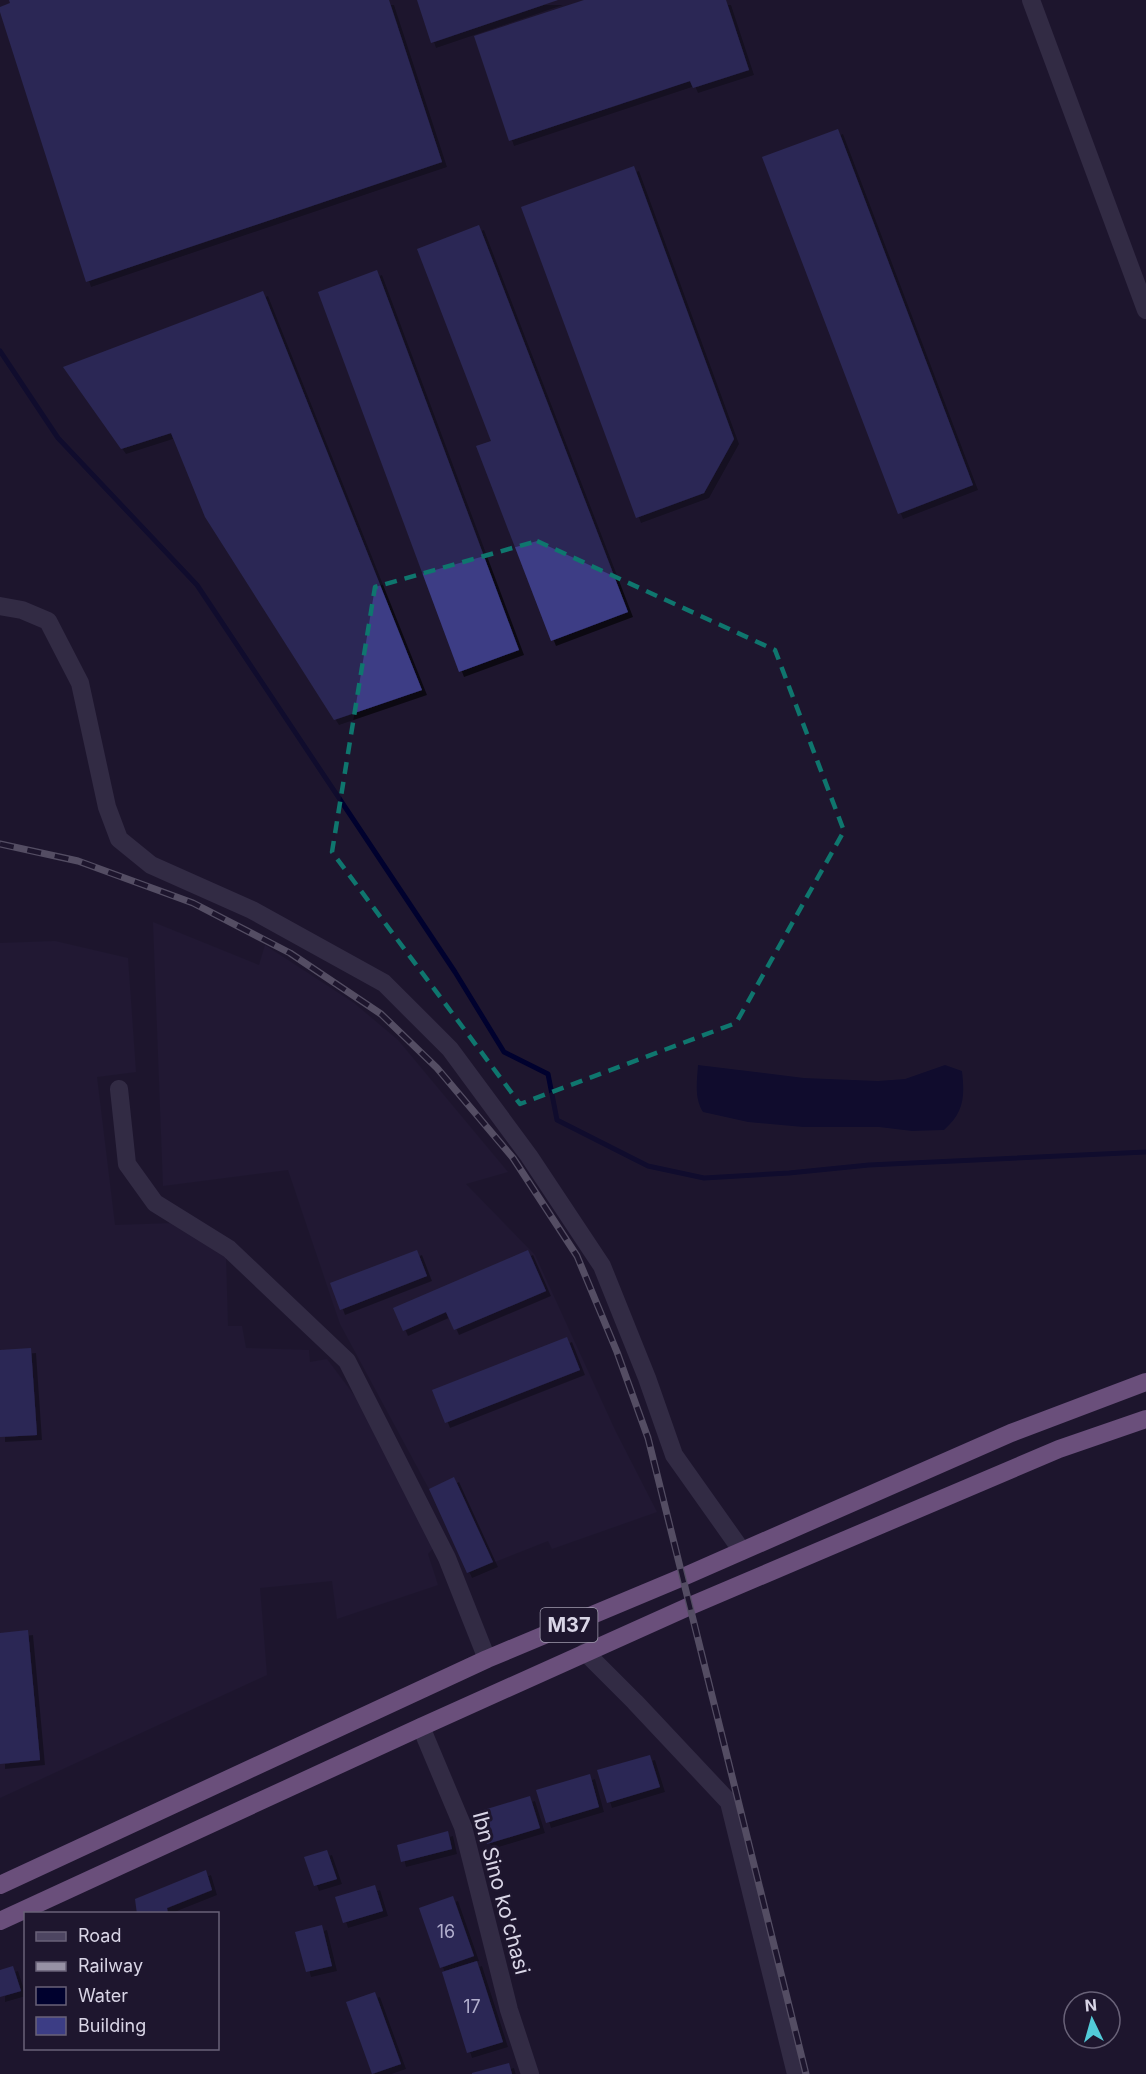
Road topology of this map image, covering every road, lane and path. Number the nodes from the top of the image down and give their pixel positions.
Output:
1 (1031, 0) edge
2 (1146, 310) edge
3 (0, 606) edge
4 (119, 1089) dead end
5 (1146, 1382) edge
6 (1146, 1419) edge
7 (742, 1551) junction
8 (585, 1652) junction
9 (487, 1659) junction
10 (421, 1726) junction
11 (252, 1769) junction
12 (268, 1797) junction
13 (0, 1886) edge
14 (0, 1921) edge
15 (530, 2074) edge
16 (796, 2074) edge

1 - 2 street
3 - 7 street
4 - 9 street
5 - 7 highway, M37
6 - 8 highway, M37
7 - 9 highway, M37
8 - 10 highway, M37
8 - 16 street
9 - 11 highway, M37
10 - 12 highway, M37
10 - 15 street, Ibn Sino ko'chasi
11 - 12 highway
11 - 13 highway, M37
12 - 14 highway, M37

